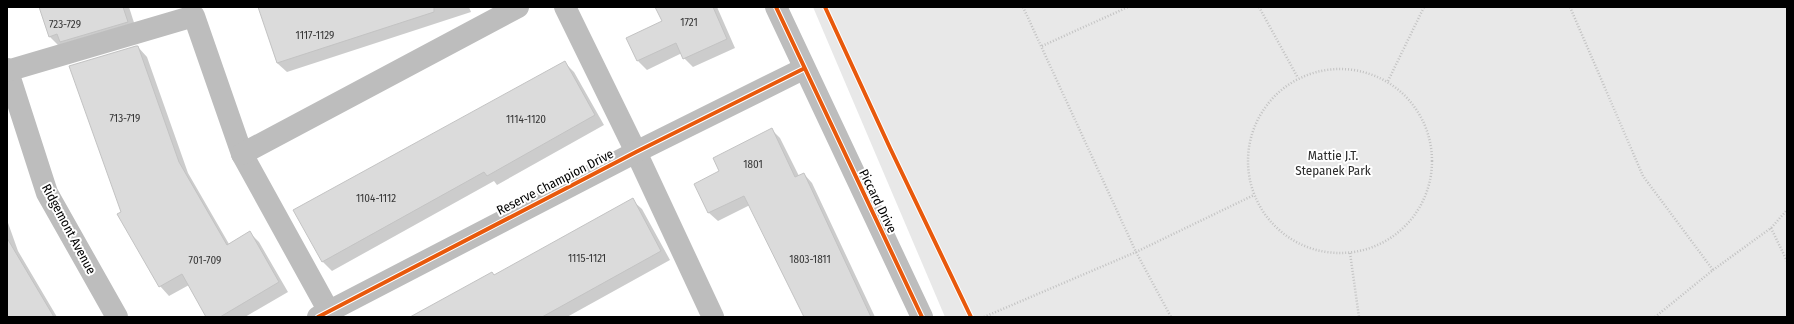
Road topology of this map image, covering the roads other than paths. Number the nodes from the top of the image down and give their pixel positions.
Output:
1 (518, 7) edge
2 (565, 7) edge
3 (776, 7) edge
4 (192, 11) edge
5 (804, 69) junction
6 (7, 70) edge
7 (636, 152) junction
8 (242, 154) junction
9 (326, 315) edge
10 (117, 317) edge
11 (713, 317) edge
12 (922, 317) edge

1 - 8 street
2 - 7 street
3 - 5 street, Piccard Drive
4 - 6 street
4 - 8 street
5 - 7 street, Reserve Champion Drive
5 - 12 street, Piccard Drive
6 - 10 street, Ridgemont Avenue
7 - 9 street, Reserve Champion Drive
7 - 11 street
8 - 9 street

